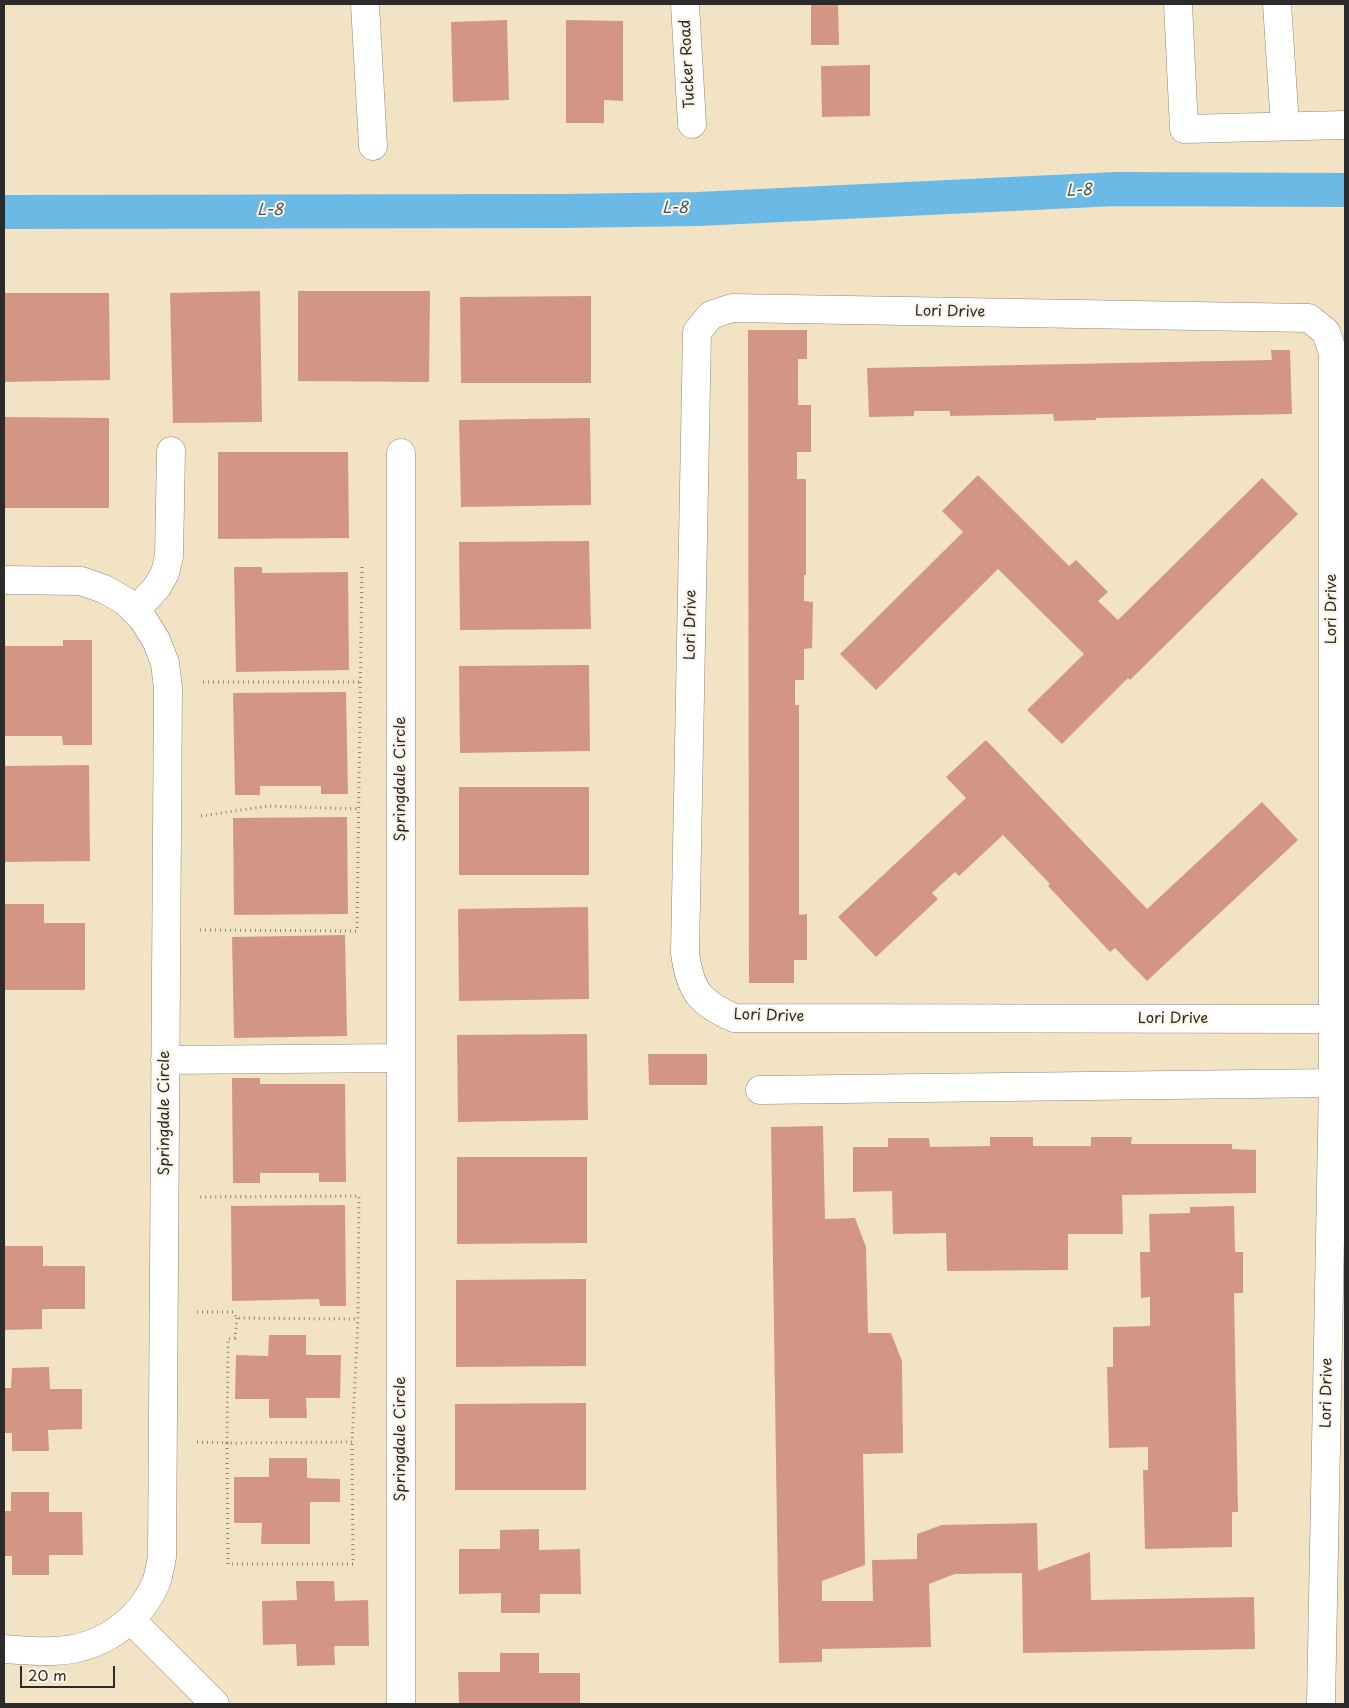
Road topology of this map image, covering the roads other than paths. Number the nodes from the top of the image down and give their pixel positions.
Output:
1 (365, 4) edge
2 (685, 4) edge
3 (1178, 4) edge
4 (1277, 4) edge
5 (692, 124) dead end
6 (1345, 125) edge
7 (1285, 126) junction
8 (373, 146) dead end
9 (1339, 410) edge
10 (171, 452) dead end
11 (401, 453) dead end
12 (4, 580) edge
13 (135, 611) junction
14 (1339, 694) edge
15 (1339, 865) edge
16 (1333, 1019) junction
17 (401, 1058) junction
18 (166, 1060) junction
19 (1339, 1081) edge
20 (760, 1090) dead end
21 (131, 1620) junction
22 (4, 1649) edge
23 (215, 1704) edge
24 (401, 1704) edge
25 (1321, 1704) edge

1 - 8 street
2 - 5 street, Tucker Road
3 - 7 street
4 - 7 street
6 - 7 street
9 - 14 street, Lori Drive
9 - 16 street, Lori Drive
10 - 13 street
11 - 17 street, Springdale Circle
12 - 13 street, Springdale Circle
13 - 18 street, Springdale Circle
14 - 15 street, Lori Drive
15 - 16 street, Lori Drive
16 - 19 street, Lori Drive
17 - 18 street
17 - 24 street, Springdale Circle
18 - 21 street, Springdale Circle
19 - 20 street
19 - 25 street, Lori Drive
21 - 22 street, Springdale Circle
21 - 23 street

